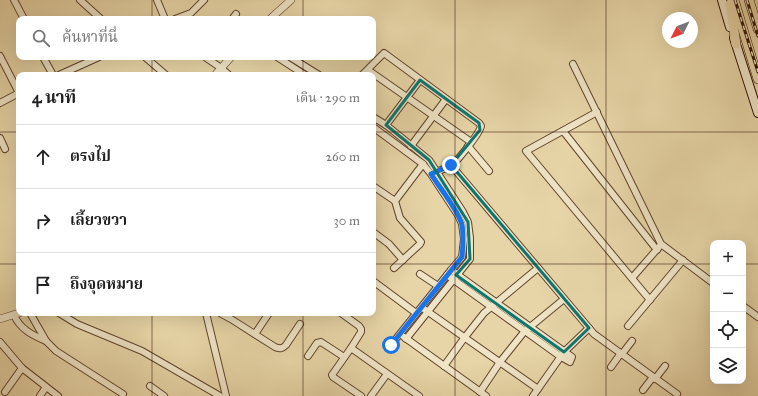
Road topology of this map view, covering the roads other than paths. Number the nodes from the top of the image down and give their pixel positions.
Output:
1 (14, 0) edge
2 (80, 0) edge
3 (157, 0) edge
4 (291, 0) edge
5 (722, 0) edge
6 (730, 0) edge
7 (734, 0) edge
8 (749, 0) edge
9 (755, 0) edge
10 (201, 1) edge
11 (758, 7) edge
12 (22, 16) edge
13 (98, 16) edge
14 (164, 16) edge
15 (185, 16) edge
16 (273, 16) edge
17 (758, 29) edge
18 (736, 44) junction
19 (0, 56) edge
20 (44, 60) edge
21 (92, 60) edge
22 (148, 60) edge
23 (208, 60) edge
24 (229, 60) edge
25 (282, 60) edge
26 (295, 60) edge
27 (573, 64) dead end
28 (368, 70) junction
29 (50, 72) edge
30 (66, 72) edge
31 (162, 72) edge
32 (219, 72) edge
33 (300, 72) edge
34 (314, 72) edge
35 (366, 72) edge
36 (371, 72) edge
37 (376, 75) edge
38 (420, 80) junction
39 (758, 80) edge
40 (16, 87) edge
41 (16, 94) edge
42 (408, 97) junction
43 (446, 99) junction
44 (0, 102) edge
45 (597, 112) junction
46 (758, 113) edge
47 (433, 115) junction
48 (376, 119) edge
49 (386, 125) junction
50 (376, 129) edge
51 (563, 131) junction
52 (0, 138) edge
53 (469, 144) junction
54 (411, 146) junction
55 (5, 149) dead end
56 (423, 164) junction
57 (451, 165) junction
58 (489, 171) dead end
59 (434, 173) junction
60 (376, 188) edge
61 (395, 201) junction
62 (376, 234) edge
63 (661, 244) junction
64 (656, 250) junction
65 (403, 260) junction
66 (683, 260) junction
67 (394, 268) dead end
68 (538, 268) junction
69 (420, 274) dead end
70 (452, 275) junction
71 (632, 278) junction
72 (710, 281) edge
73 (376, 283) edge
74 (438, 286) junction
75 (564, 299) junction
76 (650, 300) junction
77 (493, 305) junction
78 (421, 307) junction
79 (746, 308) edge
80 (427, 311) junction
81 (416, 313) junction
82 (16, 314) edge
83 (16, 316) edge
84 (32, 316) edge
85 (64, 316) edge
86 (207, 316) edge
87 (232, 316) edge
88 (267, 316) edge
89 (345, 316) edge
90 (758, 317) edge
91 (0, 319) edge
92 (300, 324) dead end
93 (628, 326) dead end
94 (589, 328) junction
95 (527, 329) junction
96 (256, 334) junction
97 (399, 334) junction
98 (465, 337) junction
99 (406, 339) junction
100 (46, 340) junction
101 (632, 341) dead end
102 (0, 342) edge
103 (391, 345) dead end
104 (351, 348) junction
105 (562, 354) junction
106 (622, 354) junction
107 (308, 356) dead end
108 (344, 357) junction
109 (500, 362) junction
110 (444, 366) junction
111 (665, 366) dead end
112 (611, 367) dead end
113 (22, 368) junction
114 (387, 374) junction
115 (654, 378) junction
116 (150, 386) dead end
117 (46, 387) junction
118 (538, 389) junction
119 (643, 390) dead end
120 (5, 392) dead end
121 (480, 392) junction
122 (123, 394) dead end
123 (155, 394) edge
124 (677, 394) dead end
125 (40, 396) edge
126 (58, 396) edge
127 (164, 396) edge
128 (220, 396) edge
129 (226, 396) edge
130 (361, 396) edge
131 (372, 396) edge
132 (419, 396) edge
133 (486, 396) edge
134 (533, 396) edge

1 - 12 street
2 - 13 street
3 - 14 street
4 - 16 street
5 - 18 main road
6 - 18 main road
7 - 39 main road
8 - 17 main road
9 - 11 main road
10 - 15 street
18 - 46 main road
19 - 40 street
20 - 29 street
21 - 30 street
22 - 31 street
23 - 32 street
24 - 32 street
25 - 33 street
26 - 34 street
27 - 45 street
28 - 35 street
28 - 36 street
28 - 38 street
37 - 42 street
38 - 42 street
38 - 43 street
41 - 44 street
42 - 47 street
42 - 49 street
43 - 47 street
43 - 53 street
45 - 51 street
45 - 63 street
47 - 53 street
47 - 54 street
48 - 49 street
49 - 54 street
50 - 56 street
51 - 64 street
51 - 71 street
52 - 55 street
53 - 57 street
53 - 58 street
54 - 59 street
56 - 59 street
56 - 61 street
57 - 59 street
57 - 68 street
59 - 70 street
60 - 61 street
61 - 65 street
62 - 65 street
63 - 64 street
63 - 66 street
64 - 71 street
65 - 67 street
66 - 72 street
66 - 76 street
68 - 75 street
68 - 77 street
69 - 74 street
70 - 74 street
70 - 77 street
70 - 80 street
71 - 76 street
73 - 81 street
74 - 78 street
75 - 94 street
75 - 95 street
76 - 93 street
77 - 95 street
77 - 98 street
78 - 80 street
78 - 81 street
79 - 90 street
80 - 98 street
80 - 99 street
81 - 97 street
82 - 91 street
83 - 100 street
84 - 100 street
85 - 128 street
86 - 129 street
87 - 96 street
88 - 96 street
89 - 104 street
92 - 96 street
94 - 105 street
94 - 106 street
95 - 105 street
95 - 109 street
97 - 99 street
97 - 103 street
98 - 109 street
98 - 110 street
99 - 110 street
100 - 122 street
101 - 106 street
102 - 113 street
104 - 108 street
104 - 114 street
105 - 118 street
106 - 112 street
106 - 115 street
107 - 108 street
108 - 130 street
109 - 118 street
109 - 121 street
110 - 121 street
111 - 115 street
113 - 117 street
113 - 120 street
114 - 131 street
114 - 132 street
115 - 119 street
115 - 124 street
116 - 123 street
117 - 125 street
117 - 126 street
118 - 134 street
121 - 133 street
123 - 127 street

